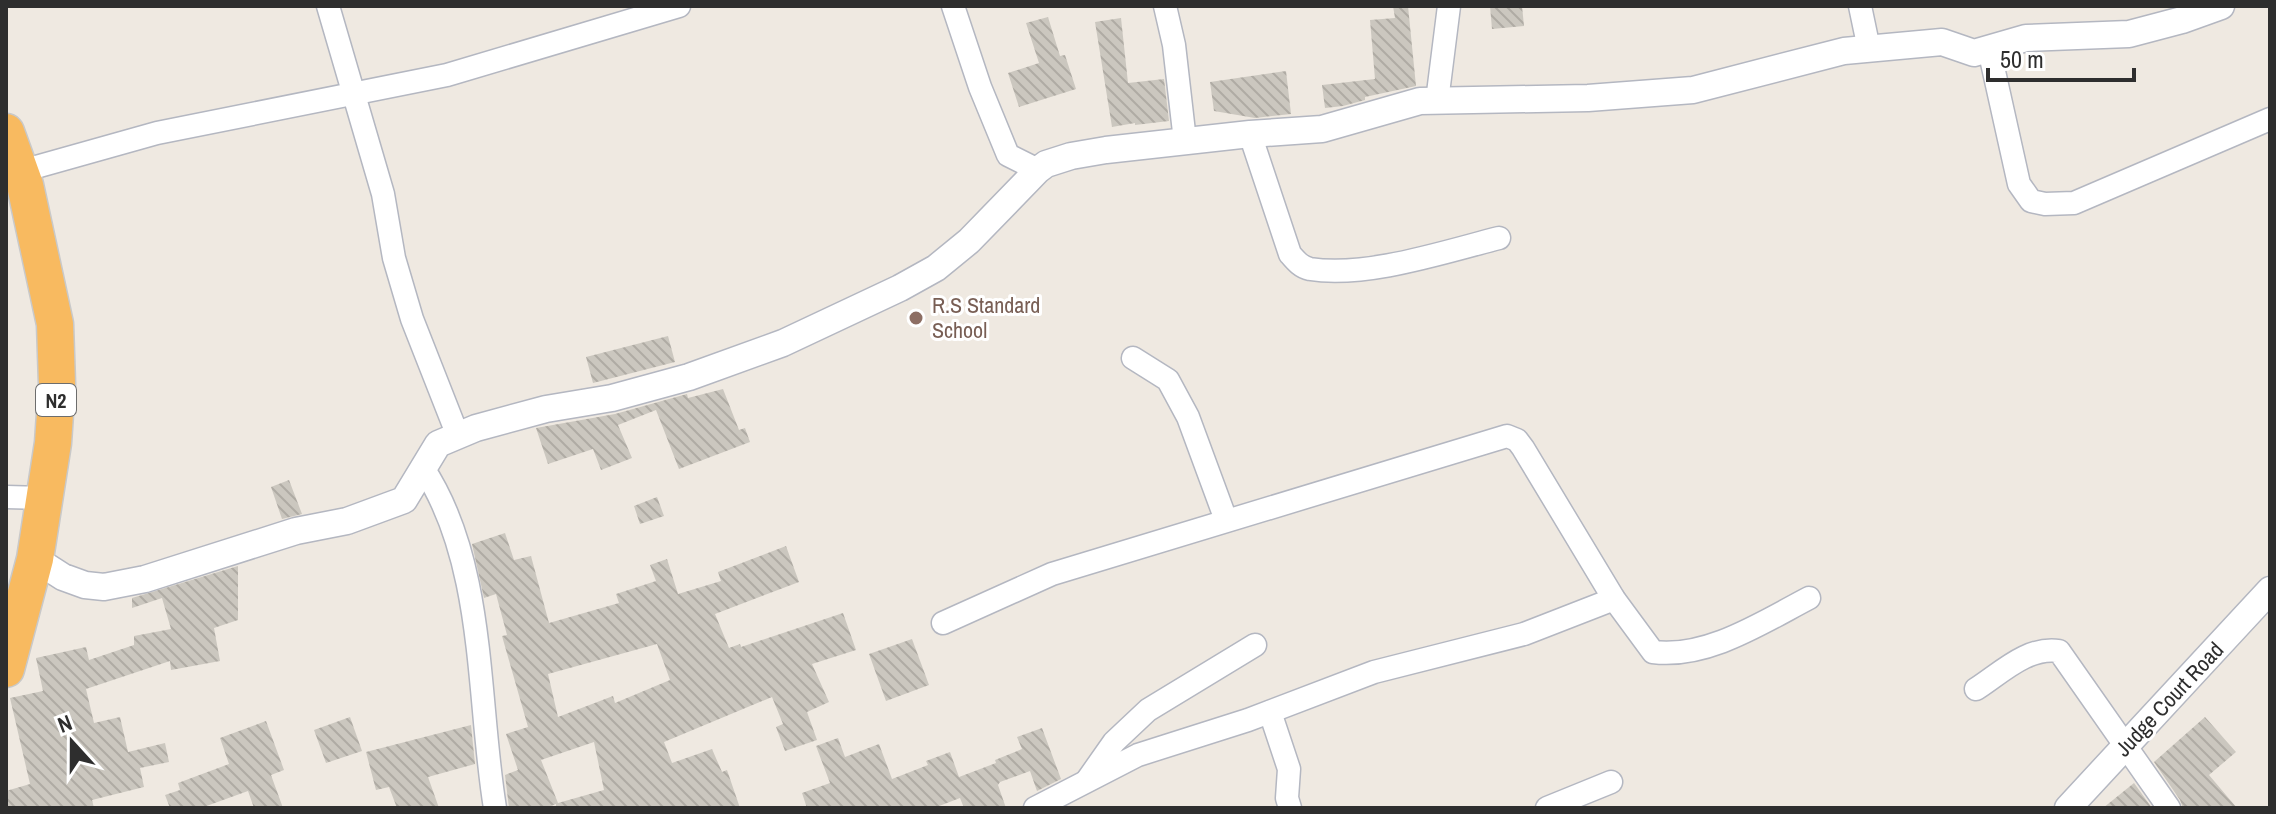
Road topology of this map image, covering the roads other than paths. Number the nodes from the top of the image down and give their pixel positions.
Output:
1 (328, 6) edge
2 (679, 6) edge
3 (953, 6) edge
4 (1165, 6) edge
5 (1449, 6) edge
6 (1860, 6) edge
7 (2221, 6) edge
8 (1869, 49) junction
9 (1989, 49) junction
10 (355, 94) junction
11 (1437, 101) junction
12 (2270, 119) edge
13 (6, 132) edge
14 (1250, 134) junction
15 (1185, 141) junction
16 (1038, 170) junction
17 (13, 173) edge
18 (1499, 238) dead end
19 (1133, 358) dead end
20 (458, 436) junction
21 (423, 468) junction
22 (6, 497) edge
23 (44, 498) junction
24 (1226, 520) junction
25 (35, 559) junction
26 (2270, 590) edge
27 (1809, 598) dead end
28 (1614, 599) junction
29 (943, 623) dead end
30 (1255, 645) dead end
31 (6, 669) edge
32 (1976, 689) dead end
33 (1270, 712) junction
34 (2126, 746) junction
35 (1088, 780) junction
36 (1611, 782) dead end
37 (495, 808) edge
38 (1035, 808) edge
39 (1290, 808) edge
40 (1547, 808) edge
41 (2068, 808) edge
42 (2169, 808) edge

1 - 10 street
2 - 10 street
3 - 16 street
4 - 15 street
5 - 11 street
6 - 8 street
7 - 9 street
8 - 9 street
8 - 11 street
9 - 12 street
10 - 17 street
10 - 20 street
11 - 14 street
13 - 17 highway, N2
14 - 15 street
14 - 18 street
15 - 16 street
16 - 20 street
17 - 23 highway, N2
19 - 24 street
20 - 21 street
21 - 25 street
21 - 37 street
22 - 23 street
23 - 25 highway, N2
24 - 28 street
24 - 29 street
25 - 31 highway, N2
26 - 34 street, Judge Court Road
27 - 28 street
28 - 33 street
30 - 35 street
32 - 34 street
33 - 35 street
33 - 39 street
34 - 41 street, Judge Court Road
34 - 42 street
35 - 38 street
36 - 40 street

